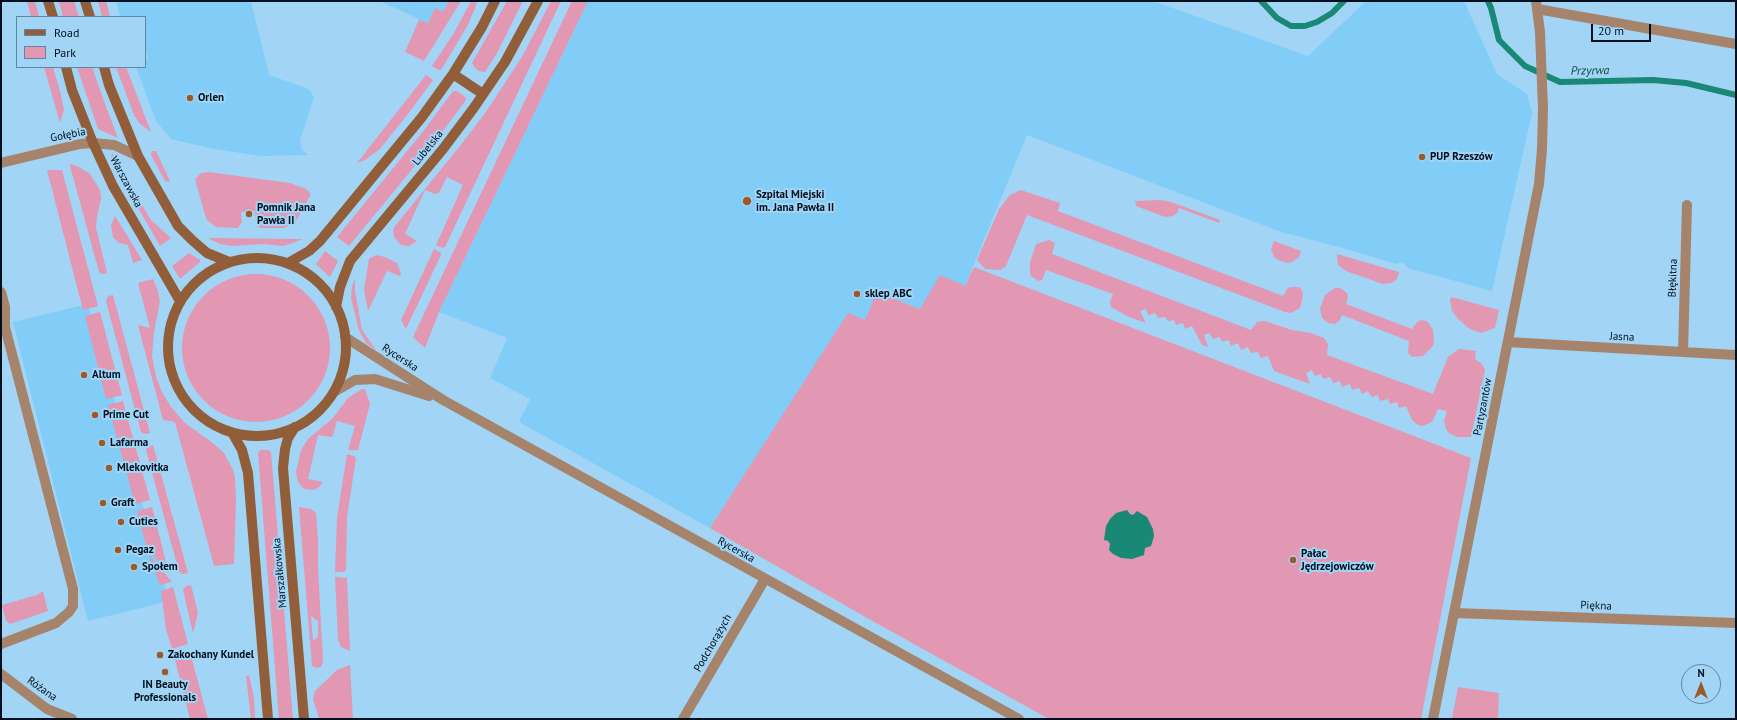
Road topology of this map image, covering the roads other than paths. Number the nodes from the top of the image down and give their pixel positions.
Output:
1 (48, 1) edge
2 (85, 1) edge
3 (495, 1) edge
4 (538, 1) edge
5 (1536, 5) edge
6 (53, 16) edge
7 (90, 16) edge
8 (1736, 44) edge
9 (66, 68) edge
10 (104, 68) edge
11 (453, 74) junction
12 (483, 94) junction
13 (93, 143) junction
14 (138, 156) junction
15 (1, 163) edge
16 (1687, 205) dead end
17 (229, 262) junction
18 (288, 263) junction
19 (1, 292) edge
20 (180, 301) junction
21 (336, 307) junction
22 (345, 337) junction
23 (1508, 342) junction
24 (1683, 352) junction
25 (1736, 355) edge
26 (334, 392) junction
27 (443, 400) junction
28 (296, 427) junction
29 (233, 434) junction
30 (765, 579) junction
31 (1454, 613) junction
32 (1736, 623) edge
33 (1, 644) edge
34 (1, 674) edge
35 (72, 719) edge
36 (268, 719) edge
37 (304, 719) edge
38 (683, 719) edge
39 (1019, 719) edge
40 (1433, 719) edge

1 - 6 main road
2 - 7 main road
3 - 11 main road
4 - 12 main road, Lubelska
5 - 8 street
5 - 23 street, Partyzantów
9 - 13 main road, Warszawska
10 - 14 main road
11 - 12 main road
11 - 18 main road
12 - 21 main road, Lubelska
13 - 14 street, Gołębia
13 - 15 street, Gołębia
13 - 20 main road, Warszawska
14 - 17 main road
16 - 24 street, Błękitna
17 - 18 main road
17 - 20 main road
18 - 21 main road
19 - 33 street
20 - 29 main road
21 - 22 main road
22 - 26 main road
22 - 27 street, Rycerska
23 - 24 street, Jasna
23 - 31 street, Partyzantów
24 - 25 street, Jasna
26 - 27 street, Rycerska
26 - 28 main road
27 - 30 street, Rycerska
28 - 29 main road
28 - 37 main road, Marszałkowska
29 - 36 main road
30 - 38 street, Podchorążych
30 - 39 street, Rycerska
31 - 32 street, Piękna
31 - 40 street, Partyzantów
34 - 35 street, Różana

